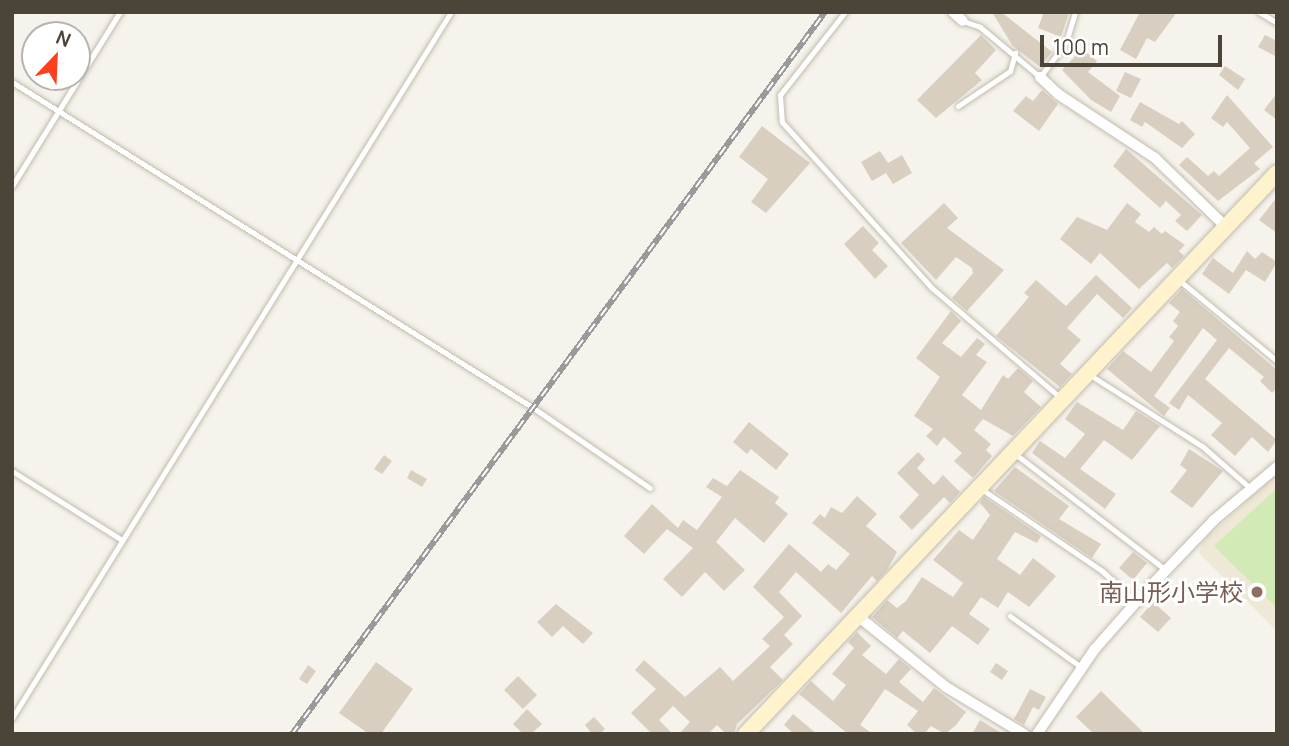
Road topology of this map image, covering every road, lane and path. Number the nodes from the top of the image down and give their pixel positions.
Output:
1 (120, 12) edge
2 (451, 12) edge
3 (845, 12) edge
4 (953, 12) edge
5 (1075, 12) edge
6 (1259, 12) edge
7 (963, 21) joint
8 (1277, 23) edge
9 (1015, 53) junction
10 (1040, 76) junction
11 (12, 82) edge
12 (958, 106) dead end
13 (59, 110) junction
14 (1277, 173) edge
15 (12, 186) edge
16 (1227, 228) junction
17 (297, 260) junction
18 (1178, 279) junction
19 (1277, 361) edge
20 (1087, 373) junction
21 (1063, 400) junction
22 (1014, 453) junction
23 (1277, 467) edge
24 (12, 471) edge
25 (650, 488) dead end
26 (980, 488) junction
27 (1250, 488) junction
28 (122, 540) junction
29 (1166, 570) junction
30 (1136, 602) junction
31 (1010, 616) dead end
32 (859, 617) junction
33 (1082, 668) junction
34 (12, 718) edge
35 (746, 734) edge
36 (1024, 734) edge
37 (1037, 734) edge

1 - 13 lane
2 - 17 lane
3 - 21 lane
4 - 7 street
5 - 10 lane
6 - 8 lane
7 - 9 lane
9 - 10 lane
9 - 12 lane
10 - 16 street
11 - 13 lane
13 - 15 lane
13 - 17 lane
14 - 16 street
16 - 18 street
17 - 25 lane
17 - 28 lane
18 - 19 lane
18 - 20 street
20 - 21 street
20 - 27 lane
21 - 22 street
22 - 26 street
22 - 29 lane
23 - 27 street
24 - 28 lane
26 - 30 lane
26 - 32 street
27 - 29 street
28 - 34 lane
29 - 30 street
30 - 33 street
31 - 33 lane
32 - 35 street
32 - 36 street
33 - 37 street

